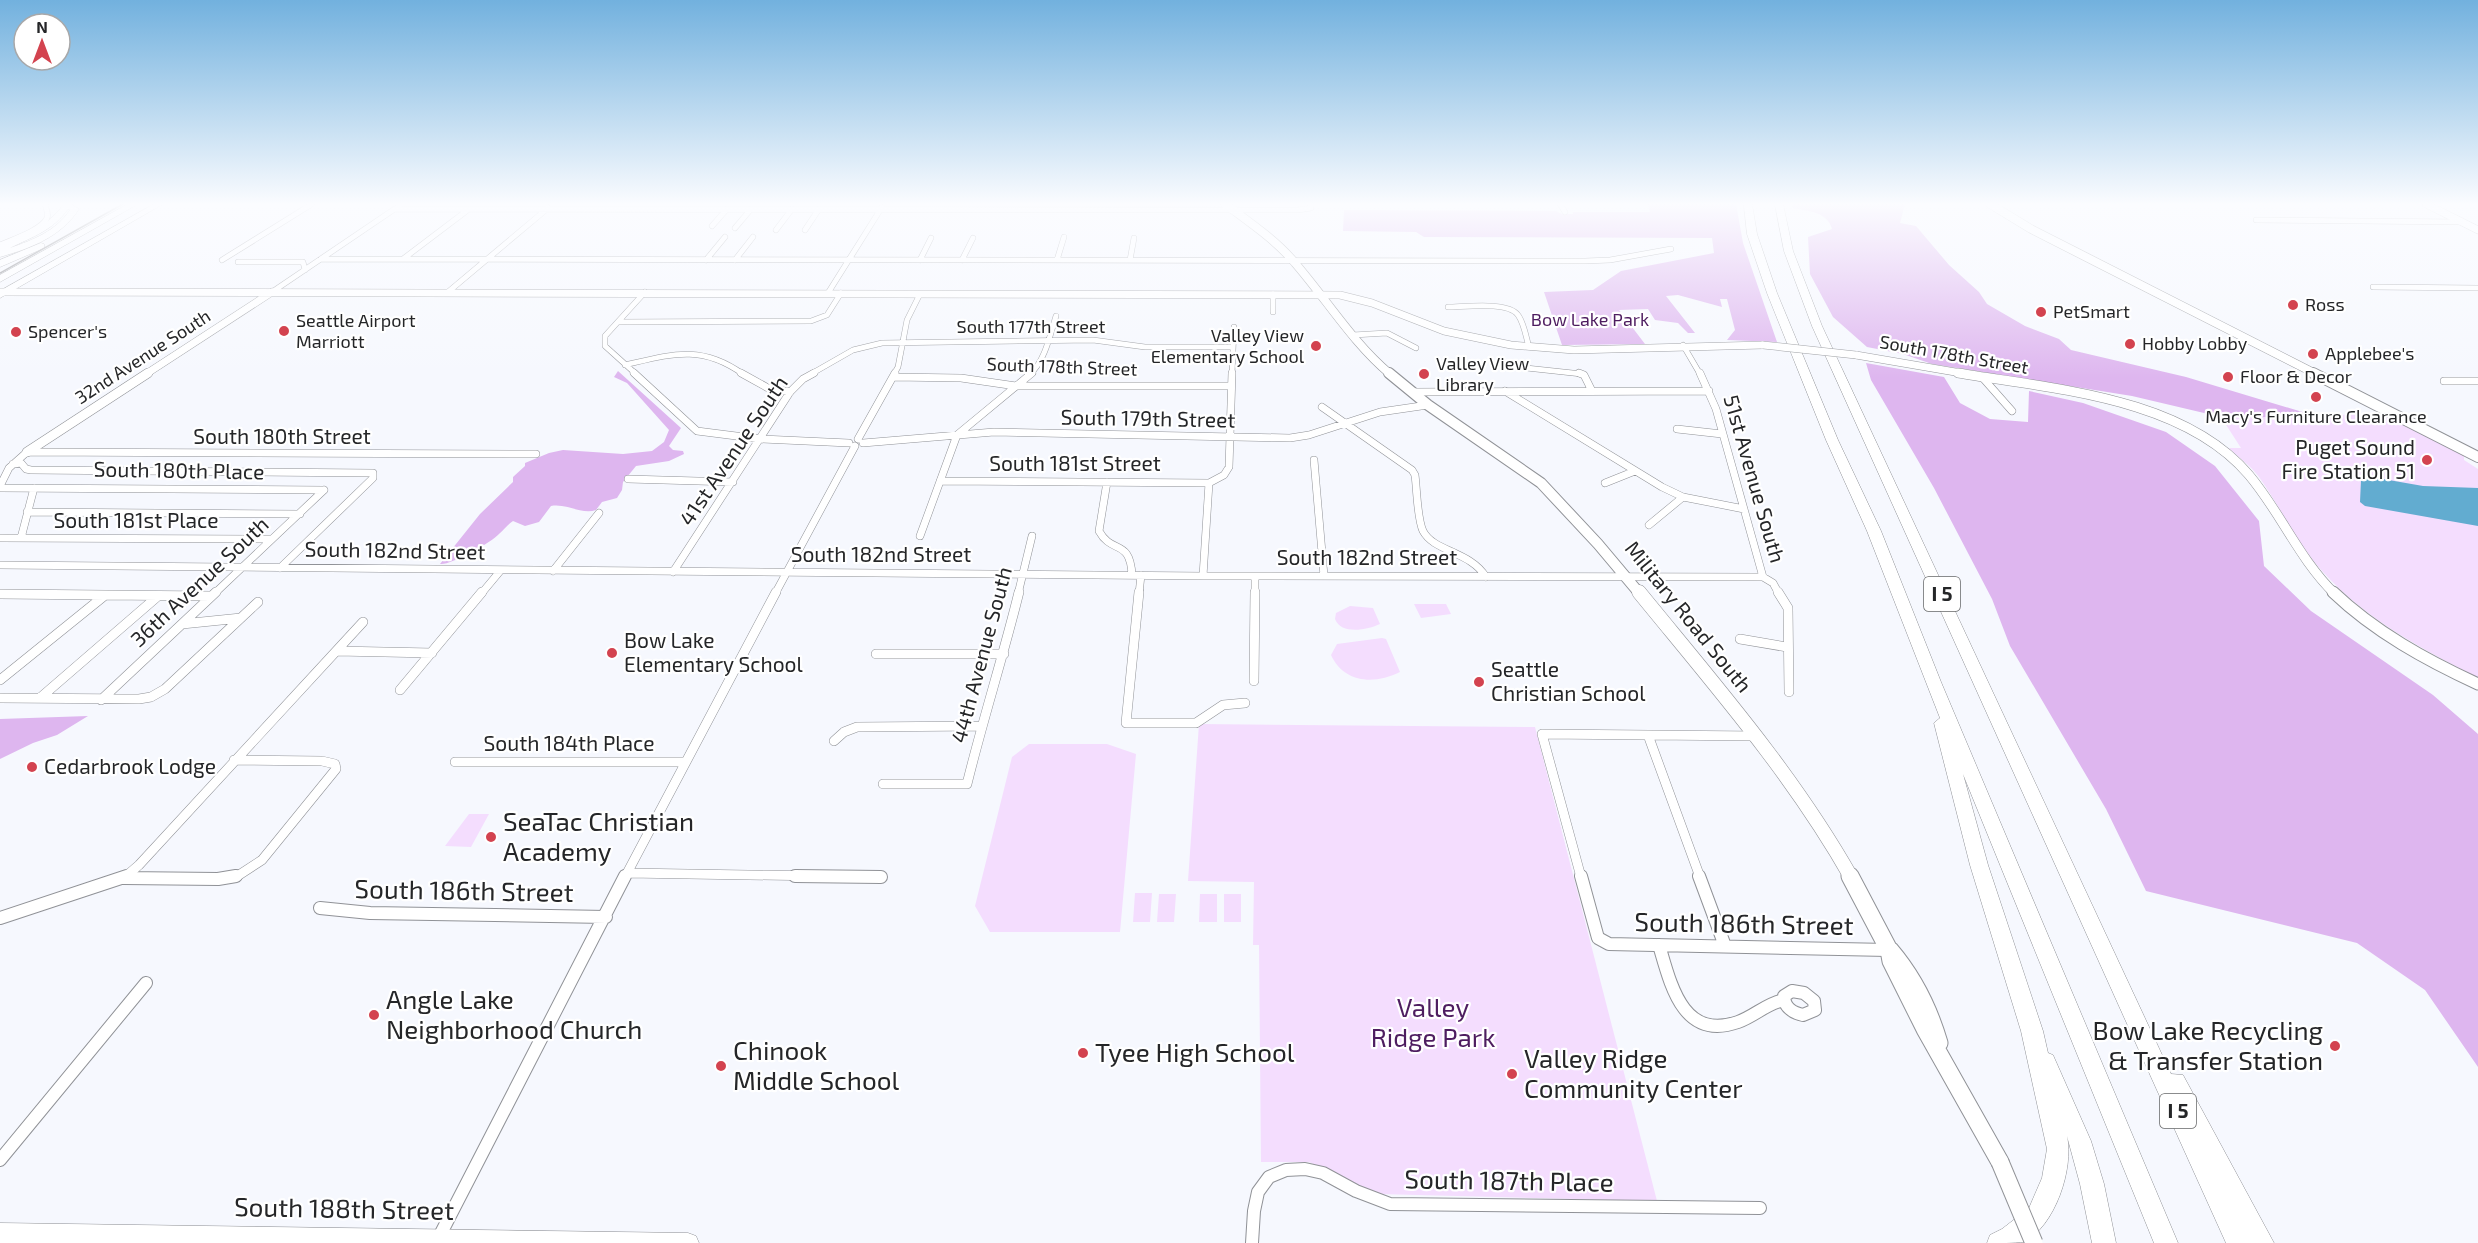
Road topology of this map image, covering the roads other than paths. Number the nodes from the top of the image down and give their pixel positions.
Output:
1 (31, 262) edge
2 (53, 262) edge
3 (303, 262) edge
4 (317, 262) edge
5 (484, 262) edge
6 (848, 262) edge
7 (1295, 262) edge
8 (1761, 262) edge
9 (1792, 262) edge
10 (2095, 262) edge
11 (305, 270) junction
12 (0, 279) edge
13 (2373, 287) dead end
14 (2478, 288) edge
15 (2, 292) edge
16 (272, 292) junction
17 (448, 292) junction
18 (645, 292) junction
19 (828, 293) junction
20 (841, 293) junction
21 (920, 294) junction
22 (1273, 294) junction
23 (1322, 294) junction
24 (1448, 307) dead end
25 (1273, 312) dead end
26 (1056, 316) dead end
27 (619, 322) junction
28 (1234, 327) dead end
29 (1356, 334) junction
30 (1049, 340) junction
31 (902, 342) junction
32 (1683, 345) junction
33 (1232, 347) junction
34 (1529, 347) junction
35 (1416, 348) dead end
36 (625, 365) junction
37 (1517, 367) dead end
38 (893, 377) junction
39 (1982, 377) junction
40 (2444, 381) dead end
41 (2478, 381) edge
42 (1016, 386) junction
43 (1231, 386) junction
44 (1505, 391) junction
45 (1592, 391) junction
46 (1709, 391) junction
47 (790, 392) junction
48 (1413, 392) junction
49 (1428, 405) junction
50 (1322, 407) dead end
51 (2012, 411) dead end
52 (1347, 423) junction
53 (1677, 429) dead end
54 (1722, 434) junction
55 (957, 435) junction
56 (1229, 437) junction
57 (760, 439) junction
58 (856, 443) junction
59 (27, 452) junction
60 (536, 454) dead end
61 (2478, 457) edge
62 (1314, 460) dead end
63 (13, 464) junction
64 (1635, 471) junction
65 (628, 479) dead end
66 (940, 481) junction
67 (733, 482) junction
68 (1107, 482) junction
69 (1, 483) edge
70 (1209, 483) junction
71 (1605, 483) dead end
72 (34, 488) junction
73 (324, 490) joint
74 (1683, 497) junction
75 (1744, 509) junction
76 (27, 512) junction
77 (599, 513) dead end
78 (300, 514) junction
79 (1649, 525) dead end
80 (920, 536) dead end
81 (1032, 536) dead end
82 (0, 538) edge
83 (21, 538) junction
84 (272, 539) junction
85 (0, 565) edge
86 (242, 567) junction
87 (279, 568) junction
88 (501, 570) junction
89 (553, 571) junction
90 (673, 572) junction
91 (786, 572) junction
92 (1023, 574) junction
93 (1137, 575) junction
94 (1203, 576) junction
95 (1255, 576) junction
96 (1324, 576) junction
97 (1486, 577) junction
98 (1627, 577) junction
99 (1762, 577) junction
100 (0, 594) edge
101 (105, 595) junction
102 (158, 596) junction
103 (211, 596) junction
104 (258, 602) dead end
105 (241, 618) junction
106 (363, 622) dead end
107 (182, 624) junction
108 (1740, 639) dead end
109 (1787, 647) junction
110 (337, 651) junction
111 (432, 653) junction
112 (876, 654) dead end
113 (1004, 654) junction
114 (0, 680) edge
115 (1254, 681) dead end
116 (1933, 682) junction
117 (2478, 684) edge
118 (400, 690) dead end
119 (1789, 692) dead end
120 (0, 698) edge
121 (40, 698) junction
122 (101, 700) junction
123 (1245, 703) dead end
124 (981, 726) junction
125 (1648, 735) junction
126 (1756, 736) junction
127 (834, 741) dead end
128 (234, 760) junction
129 (455, 762) dead end
130 (684, 762) junction
131 (884, 784) dead end
132 (628, 873) junction
133 (881, 877) dead end
134 (124, 878) junction
135 (320, 908) dead end
136 (606, 916) junction
137 (0, 918) edge
138 (1659, 945) junction
139 (1725, 946) junction
140 (1889, 950) junction
141 (2118, 979) junction
142 (146, 983) dead end
143 (1784, 1000) dead end
144 (2032, 1031) junction
145 (0, 1160) edge
146 (1760, 1208) dead end
147 (0, 1233) edge
148 (438, 1239) junction
149 (244, 1240) edge
150 (688, 1243) edge
151 (1252, 1243) edge
152 (1998, 1243) edge
153 (2034, 1243) edge
154 (2104, 1243) edge
155 (2166, 1243) edge
156 (2238, 1243) edge
157 (2262, 1243) edge

1 - 12 highway
2 - 15 main road
3 - 11 street
4 - 11 street, 32nd Avenue South
5 - 17 street
6 - 19 street
7 - 23 main road, Military Road South
8 - 116 highway, I 5
9 - 141 highway, I 5
10 - 61 main road
11 - 16 street, 32nd Avenue South
13 - 14 street
15 - 16 street, South 178th Street
16 - 17 street, South 178th Street
16 - 59 street, 32nd Avenue South
17 - 18 street, South 178th Street
18 - 19 street, South 178th Street
18 - 27 street
19 - 20 street, South 178th Street
20 - 21 street, South 178th Street
20 - 27 street
21 - 22 street, South 178th Street
21 - 31 street
22 - 23 street, South 178th Street
22 - 25 street
23 - 29 main road, Military Road South
23 - 34 street, South 178th Street
24 - 34 street
26 - 30 street
27 - 36 street
28 - 33 street
29 - 35 street
29 - 48 main road, Military Road South
30 - 31 street, South 177th Street
30 - 33 street, South 177th Street
30 - 42 street
31 - 38 street
31 - 47 street, 41st Avenue South
32 - 34 street, South 178th Street
32 - 39 street, South 178th Street, bridge
32 - 46 street, 51st Avenue South
33 - 43 street
36 - 47 street
36 - 57 street, South 179th Street
37 - 45 street
38 - 42 street, South 178th Street
38 - 58 street
39 - 51 street
39 - 117 street, South 178th Street
40 - 41 street
42 - 43 street, South 178th Street
42 - 55 street
43 - 56 street
44 - 45 street
44 - 48 street
44 - 64 street
45 - 46 street
46 - 54 street, 51st Avenue South
47 - 57 street, 41st Avenue South
48 - 49 main road, Military Road South
49 - 52 street, South 179th Street
49 - 98 main road, Military Road South
50 - 52 street
52 - 56 street, South 179th Street
52 - 97 street
53 - 54 street
54 - 75 street, 51st Avenue South
55 - 56 street, South 179th Street
55 - 58 street, South 179th Street
55 - 66 street
56 - 70 street
57 - 58 street, South 179th Street
57 - 67 street, 41st Avenue South
58 - 91 street
59 - 60 street, South 180th Street
59 - 63 street, 32nd Avenue South
62 - 96 street
63 - 69 street, 32nd Avenue South
63 - 87 street
64 - 71 street
64 - 74 street
65 - 67 street
66 - 68 street, South 181st Street
66 - 80 street
67 - 90 street, 41st Avenue South
68 - 70 street, South 181st Street
68 - 93 street
69 - 72 street, South 180th Place
70 - 94 street
72 - 73 street, South 180th Place
72 - 76 street
73 - 78 street, 36th Avenue South
74 - 75 street
74 - 79 street
75 - 99 street, 51st Avenue South
76 - 78 street
76 - 83 street
77 - 89 street
78 - 84 street, 36th Avenue South
81 - 92 street, 44th Avenue South
82 - 83 street, South 181st Place
83 - 84 street, South 181st Place
84 - 86 street, 36th Avenue South
85 - 86 street, South 182nd Street
86 - 87 street, South 182nd Street
86 - 103 street, 36th Avenue South
87 - 88 street, South 182nd Street
88 - 89 street, South 182nd Street
88 - 111 street
89 - 90 street, South 182nd Street
90 - 91 street, South 182nd Street
91 - 92 street, South 182nd Street
91 - 130 street
92 - 93 street, South 182nd Street
92 - 113 street, 44th Avenue South
93 - 94 street, South 182nd Street
93 - 123 street
94 - 95 street, South 182nd Street
95 - 96 street, South 182nd Street
95 - 115 street
96 - 97 street, South 182nd Street
97 - 98 street, South 182nd Street
98 - 99 street, South 182nd Street
98 - 126 main road, Military Road South
99 - 109 street, 51st Avenue South
100 - 101 street
101 - 102 street
101 - 114 street
102 - 103 street
102 - 121 street
103 - 107 street, 36th Avenue South
104 - 105 street
105 - 107 street
105 - 122 street
106 - 110 street
107 - 122 street, 36th Avenue South
108 - 109 street
109 - 119 street, 51st Avenue South
110 - 111 street
110 - 128 street
111 - 118 street
112 - 113 street
113 - 124 street, 44th Avenue South
116 - 144 highway
116 - 155 highway, I 5
120 - 121 street
121 - 122 street
124 - 127 street
124 - 131 street, 44th Avenue South
125 - 126 street
125 - 138 street, South 186th Street
125 - 139 street
126 - 140 main road, Military Road South
128 - 134 street
128 - 134 street
129 - 130 street, South 184th Place
130 - 132 street
132 - 133 street
132 - 136 street
134 - 137 street
135 - 136 street, South 186th Street
136 - 148 street
138 - 139 street, South 186th Street
138 - 143 street
139 - 140 street, South 186th Street
140 - 153 main road, Military Road South, bridge
141 - 156 highway, I 5
141 - 157 highway
142 - 145 street
144 - 152 highway
144 - 154 highway
146 - 151 street, South 187th Place
147 - 149 main road, South 188th Street
148 - 149 main road, South 188th Street
148 - 150 main road, South 188th Street

